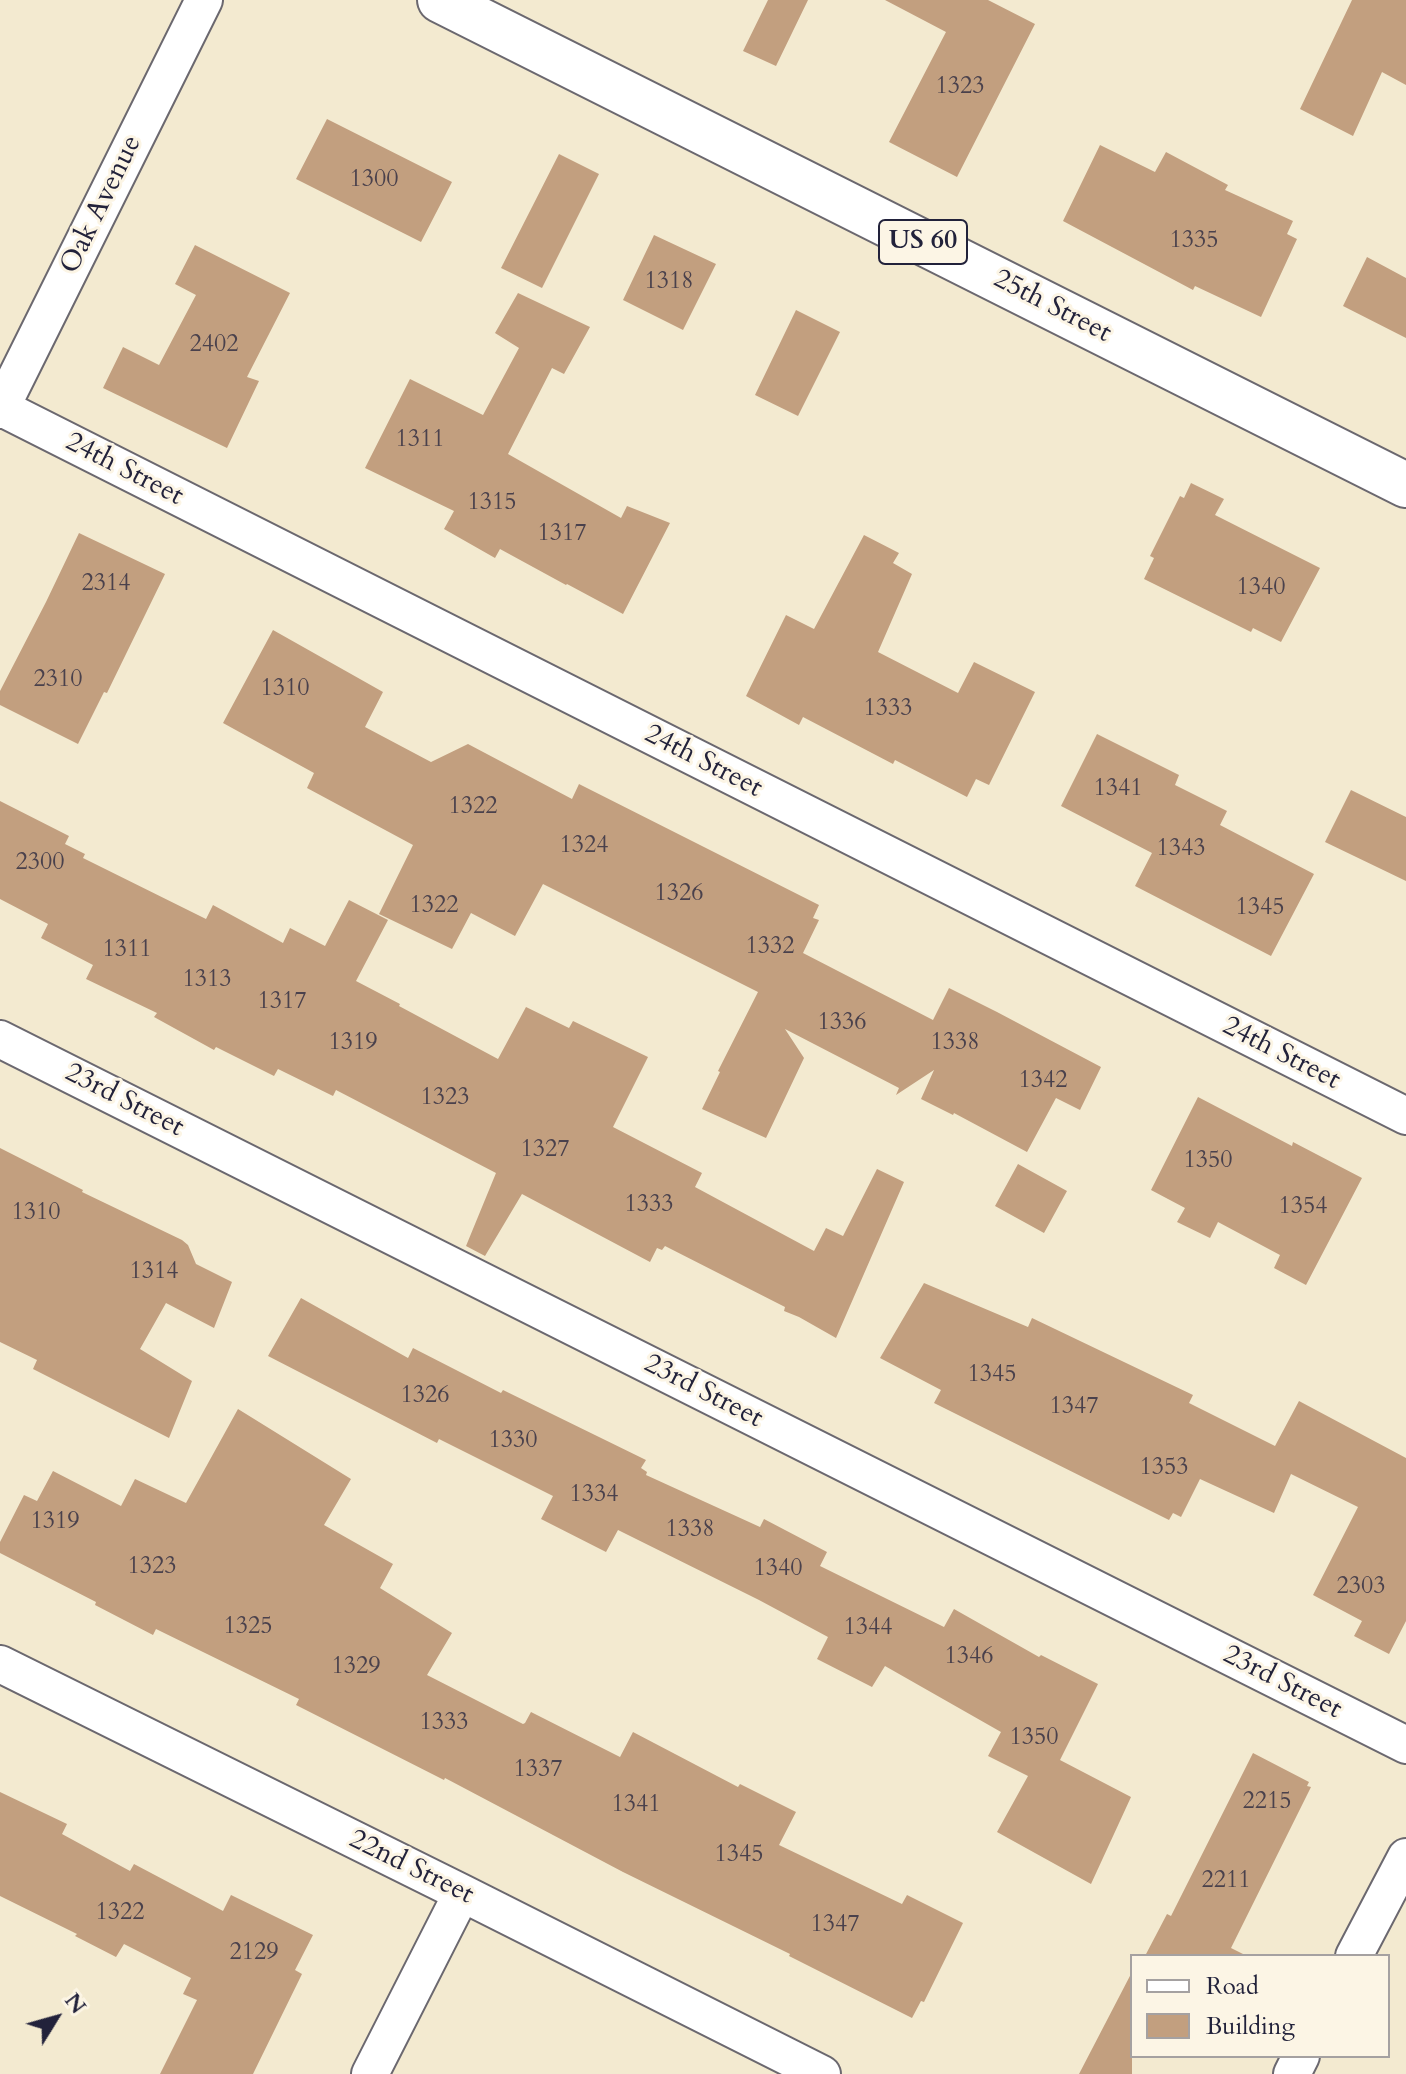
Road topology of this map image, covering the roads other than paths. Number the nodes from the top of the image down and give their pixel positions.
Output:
1 (204, 0) edge
2 (440, 0) edge
3 (0, 408) edge
4 (1406, 485) edge
5 (0, 1039) edge
6 (1406, 1116) edge
7 (0, 1664) edge
8 (1406, 1745) edge
9 (1406, 1857) edge
10 (462, 1893) junction
11 (1355, 1954) edge
12 (370, 2074) edge
13 (822, 2074) edge

1 - 3 street, Oak Avenue
2 - 4 main road, 25th Street / US 60
3 - 6 street, 24th Street
5 - 8 street, 23rd Street
7 - 10 street, 22nd Street
9 - 11 street
10 - 12 street
10 - 13 street, 22nd Street

